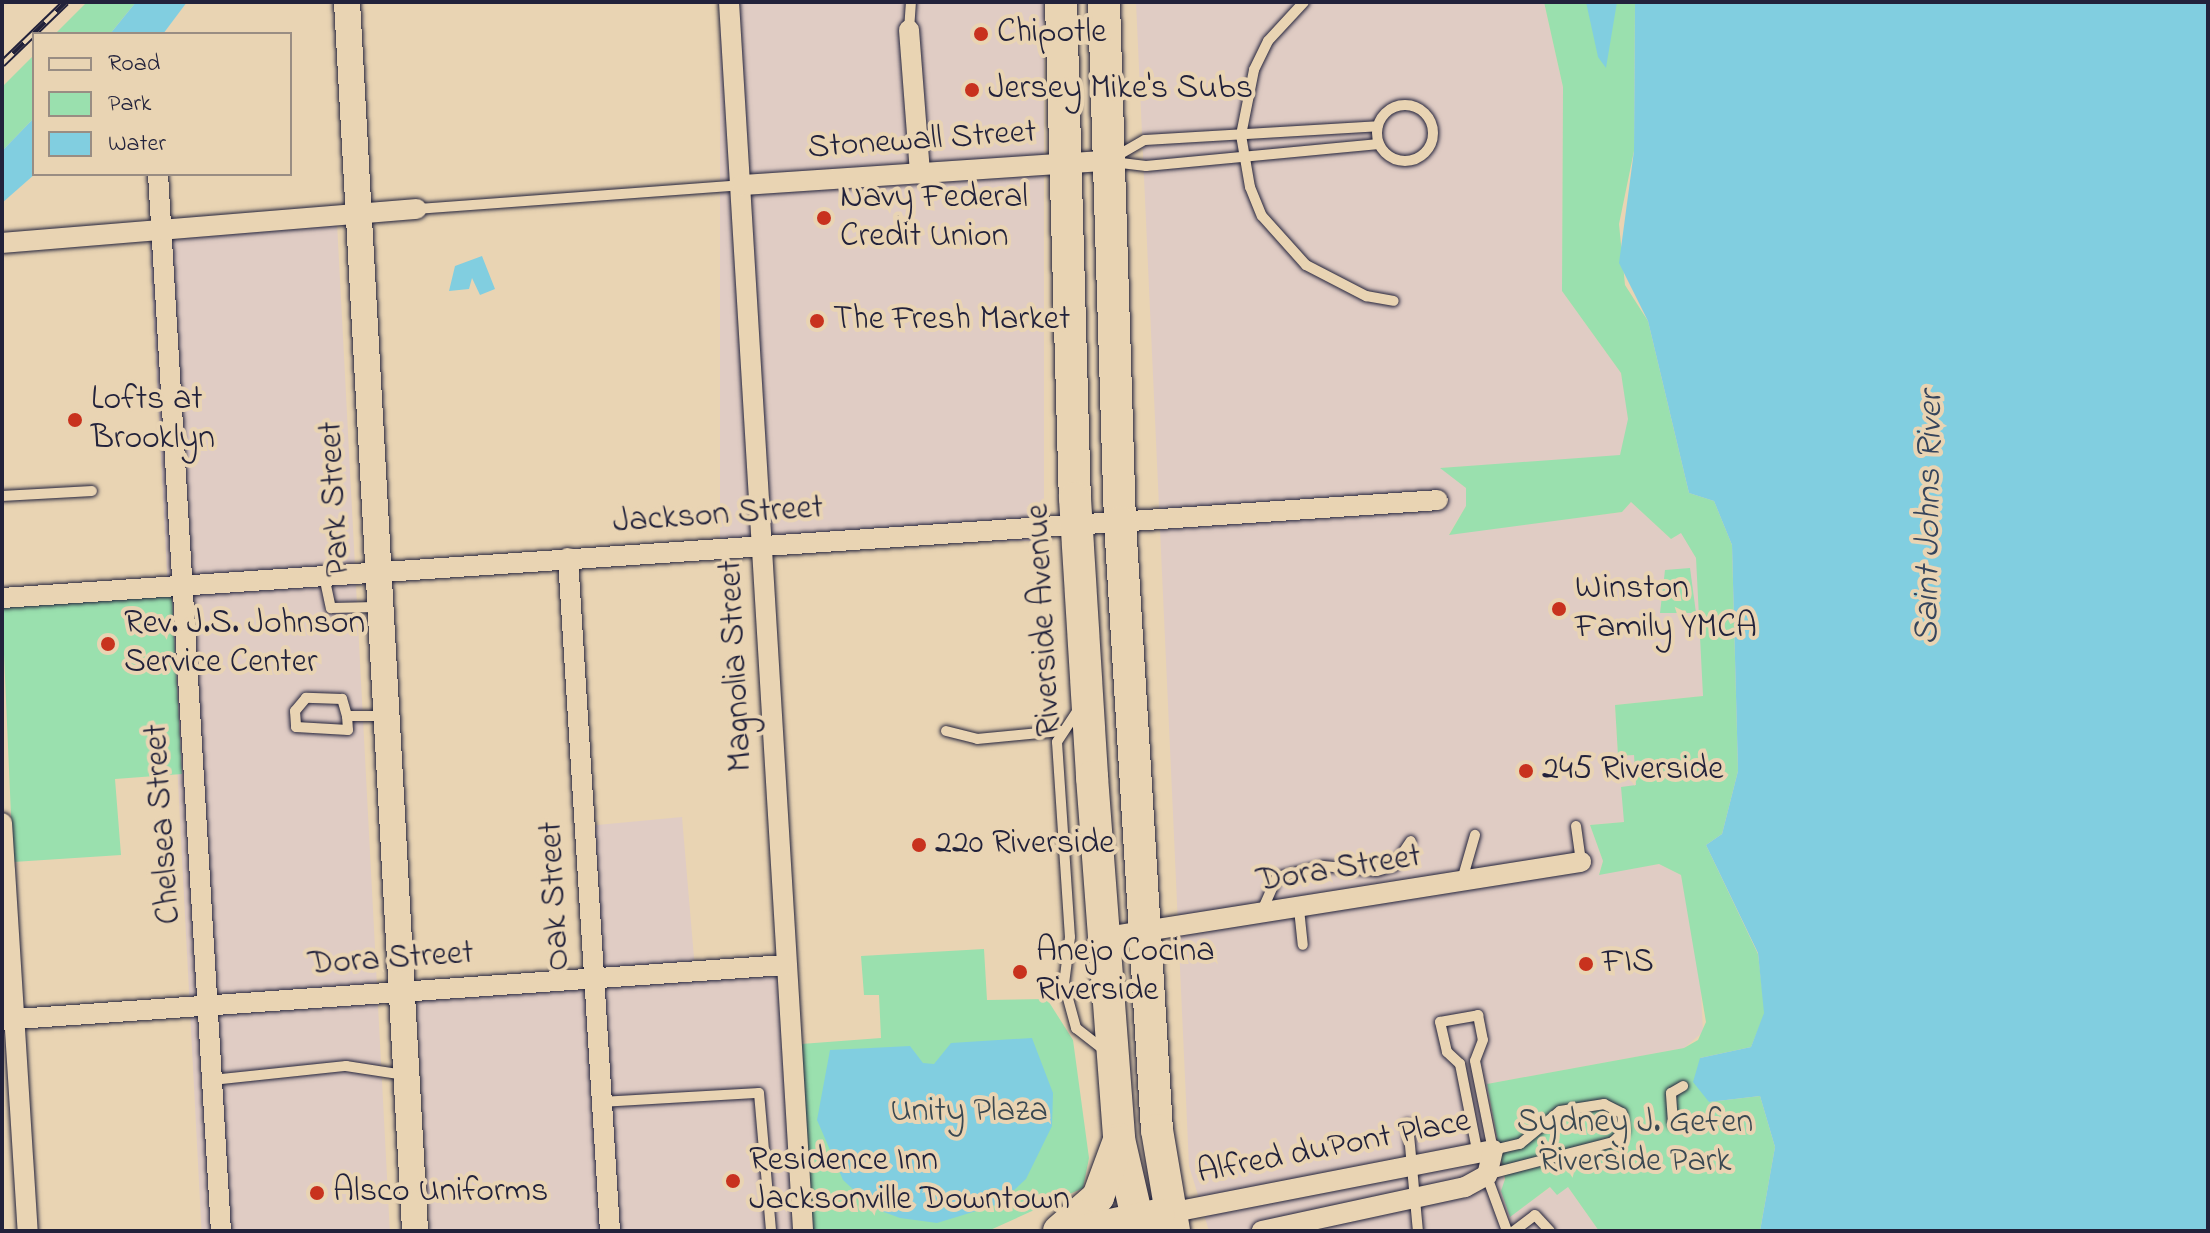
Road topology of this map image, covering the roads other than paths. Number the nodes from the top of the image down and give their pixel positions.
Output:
1 (347, 2) edge
2 (729, 2) edge
3 (911, 2) edge
4 (1061, 2) edge
5 (1104, 2) edge
6 (1304, 2) edge
7 (909, 30) joint
8 (1378, 126) junction
9 (1241, 135) junction
10 (1379, 144) junction
11 (1244, 157) junction
12 (1107, 161) junction
13 (1063, 164) junction
14 (920, 174) junction
15 (158, 176) edge
16 (742, 185) junction
17 (417, 209) joint
18 (358, 212) junction
19 (161, 225) junction
20 (2, 243) edge
21 (1394, 301) dead end
22 (92, 491) dead end
23 (2, 496) edge
24 (1438, 500) dead end
25 (1120, 522) junction
26 (1076, 525) junction
27 (763, 546) junction
28 (568, 558) junction
29 (377, 573) junction
30 (324, 576) junction
31 (181, 585) junction
32 (2, 598) edge
33 (376, 607) junction
34 (1087, 700) junction
35 (347, 716) junction
36 (383, 716) junction
37 (946, 731) dead end
38 (1061, 731) junction
39 (2, 823) edge
40 (1576, 826) dead end
41 (1475, 835) dead end
42 (1411, 841) dead end
43 (1581, 862) joint
44 (1461, 882) junction
45 (1299, 909) junction
46 (1261, 915) junction
47 (1146, 934) junction
48 (1107, 937) junction
49 (1303, 945) dead end
50 (785, 965) junction
51 (593, 977) junction
52 (400, 992) junction
53 (207, 1006) junction
54 (9, 1019) edge
55 (1114, 1056) junction
56 (1475, 1061) junction
57 (1460, 1064) junction
58 (405, 1075) junction
59 (212, 1080) junction
60 (1683, 1086) dead end
61 (601, 1102) junction
62 (1673, 1123) dead end
63 (1408, 1124) dead end
64 (1119, 1139) junction
65 (1485, 1152) junction
66 (1409, 1169) junction
67 (1487, 1175) junction
68 (1411, 1198) junction
69 (1172, 1222) edge
70 (1138, 1226) edge
71 (28, 1231) edge
72 (221, 1231) edge
73 (415, 1231) edge
74 (610, 1231) edge
75 (771, 1231) edge
76 (803, 1231) edge
77 (1059, 1231) edge
78 (1082, 1231) edge
79 (1262, 1231) edge
80 (1418, 1231) edge
81 (1507, 1231) edge
82 (1514, 1231) edge
83 (1550, 1231) edge

1 - 18 street, Park Street
2 - 16 street, Magnolia Street
3 - 7 lane
4 - 13 main road, Riverside Avenue
5 - 12 main road
6 - 9 lane
7 - 14 street
8 - 9 lane
8 - 10 lane
8 - 10 lane
9 - 11 lane
9 - 12 lane
10 - 11 lane
11 - 12 lane
11 - 21 lane
12 - 13 street, Stonewall Street
12 - 25 main road
13 - 14 street, Stonewall Street
13 - 26 main road, Riverside Avenue
14 - 16 street, Stonewall Street
15 - 19 street, Chelsea Street
16 - 17 lane
16 - 27 street, Magnolia Street
17 - 18 street
18 - 19 street
18 - 29 street, Park Street
19 - 20 street
19 - 31 street, Chelsea Street
22 - 23 lane
24 - 25 street, Jackson Street
25 - 26 street, Jackson Street
25 - 47 main road
26 - 27 street, Jackson Street
26 - 34 main road, Riverside Avenue
27 - 28 street, Jackson Street
27 - 50 street, Magnolia Street
28 - 29 street, Jackson Street
28 - 51 street, Oak Street
29 - 30 street, Jackson Street
29 - 33 street, Park Street
30 - 31 street, Jackson Street
30 - 33 lane
31 - 32 street, Jackson Street
31 - 53 street, Chelsea Street
33 - 36 street, Park Street
34 - 38 lane
34 - 48 main road, Riverside Avenue
35 - 35 lane
35 - 36 lane
36 - 52 street, Park Street
37 - 38 lane
38 - 55 lane
39 - 54 street
40 - 43 lane
41 - 44 lane
42 - 46 lane
43 - 44 street, Dora Street
44 - 45 street, Dora Street
45 - 46 street, Dora Street
45 - 49 lane
46 - 47 street, Dora Street
47 - 48 street, Dora Street
47 - 69 main road
48 - 55 main road, Riverside Avenue
50 - 51 street, Dora Street
50 - 76 street, Magnolia Street
51 - 52 street, Dora Street
51 - 61 street, Oak Street
52 - 53 street, Dora Street
52 - 58 street, Park Street
53 - 54 street, Dora Street
53 - 59 street, Chelsea Street
54 - 71 street
55 - 64 main road, Riverside Avenue
56 - 57 lane
56 - 57 lane
56 - 65 lane
57 - 65 lane
58 - 59 lane
58 - 73 street, Park Street
59 - 72 street, Chelsea Street
60 - 62 lane
61 - 74 street, Oak Street
61 - 75 lane
63 - 66 lane
64 - 70 main road, Riverside Avenue
64 - 77 main road
65 - 66 street, Alfred duPont Place
65 - 67 street, Alfred duPont Place
65 - 67 lane
66 - 68 lane
66 - 69 street, Alfred duPont Place
67 - 68 street, Alfred duPont Place
67 - 81 lane
68 - 79 street, Alfred duPont Place
68 - 80 lane
69 - 70 main road
70 - 78 main road
82 - 83 lane

